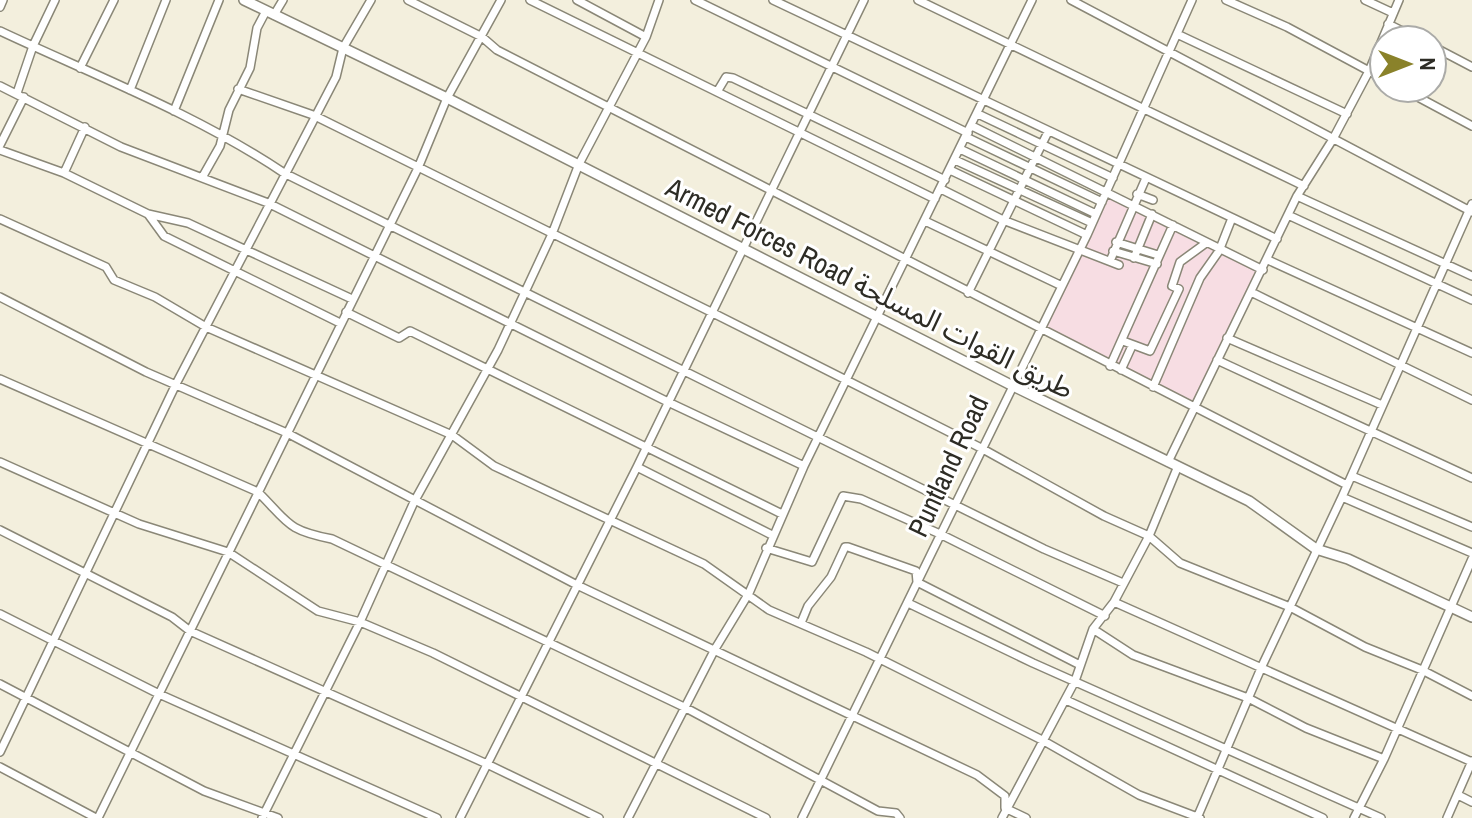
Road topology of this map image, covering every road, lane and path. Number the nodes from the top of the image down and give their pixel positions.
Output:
1 (3, 0) edge
2 (55, 0) edge
3 (114, 0) edge
4 (166, 0) edge
5 (219, 0) edge
6 (244, 0) edge
7 (283, 0) edge
8 (371, 0) edge
9 (408, 0) edge
10 (501, 0) edge
11 (530, 0) edge
12 (577, 0) edge
13 (659, 0) edge
14 (695, 0) edge
15 (773, 0) edge
16 (864, 0) edge
17 (918, 0) edge
18 (1032, 0) edge
19 (1071, 0) edge
20 (1192, 0) edge
21 (1226, 0) edge
22 (1365, 0) edge
23 (1399, 0) edge
24 (0, 7) edge
25 (270, 13) junction
26 (1393, 13) junction
27 (1388, 24) edge
28 (0, 31) edge
29 (1177, 34) junction
30 (482, 37) junction
31 (646, 37) junction
32 (845, 37) junction
33 (1013, 44) junction
34 (33, 46) junction
35 (343, 48) junction
36 (1169, 52) junction
37 (637, 54) junction
38 (1448, 54) edge
39 (1472, 67) edge
40 (80, 68) junction
41 (830, 68) junction
42 (1368, 70) edge
43 (1368, 73) edge
44 (0, 86) edge
45 (238, 89) junction
46 (130, 90) junction
47 (717, 92) junction
48 (21, 95) junction
49 (447, 98) junction
50 (985, 101) junction
51 (1431, 104) edge
52 (1143, 108) junction
53 (610, 109) junction
54 (174, 111) junction
55 (809, 113) junction
56 (978, 114) junction
57 (1347, 114) junction
58 (313, 115) junction
59 (1472, 126) edge
60 (85, 127) junction
61 (798, 132) junction
62 (969, 132) junction
63 (1048, 132) junction
64 (222, 136) junction
65 (1333, 139) junction
66 (1040, 145) junction
67 (0, 147) edge
68 (960, 149) junction
69 (1034, 156) junction
70 (955, 160) junction
71 (579, 164) junction
72 (1120, 164) junction
73 (418, 168) junction
74 (1028, 168) junction
75 (950, 170) junction
76 (64, 173) junction
77 (284, 173) junction
78 (203, 176) junction
79 (1113, 178) junction
80 (1146, 178) junction
81 (1023, 179) junction
82 (945, 180) junction
83 (1304, 186) junction
84 (773, 189) junction
85 (941, 189) junction
86 (1017, 190) junction
87 (1107, 192) junction
88 (1137, 194) junction
89 (1297, 196) junction
90 (935, 199) junction
91 (1153, 200) dead end
92 (1011, 201) junction
93 (1102, 202) junction
94 (268, 203) junction
95 (1132, 205) junction
96 (1471, 209) edge
97 (148, 214) junction
98 (1096, 214) junction
99 (1152, 214) junction
100 (1288, 215) junction
101 (1232, 218) junction
102 (0, 219) edge
103 (1003, 220) junction
104 (925, 221) junction
105 (1092, 223) junction
106 (390, 224) junction
107 (1173, 225) junction
108 (552, 234) junction
109 (1087, 235) junction
110 (1277, 239) junction
111 (1116, 242) junction
112 (1206, 243) junction
113 (248, 248) junction
114 (1137, 248) junction
115 (745, 249) junction
116 (1079, 250) junction
117 (1113, 251) junction
118 (1219, 251) junction
119 (987, 253) junction
120 (373, 255) junction
121 (1158, 255) junction
122 (1134, 258) junction
123 (1268, 260) junction
124 (905, 261) junction
125 (1110, 261) junction
126 (1157, 264) junction
127 (1119, 265) dead end
128 (1445, 265) junction
129 (238, 270) junction
130 (1263, 270) junction
131 (1472, 276) edge
132 (1437, 285) junction
133 (1062, 286) junction
134 (1179, 289) junction
135 (525, 293) junction
136 (968, 293) junction
137 (1253, 293) junction
138 (1193, 295) junction
139 (0, 297) edge
140 (352, 299) junction
141 (1472, 300) edge
142 (346, 312) junction
143 (713, 313) junction
144 (877, 314) junction
145 (510, 320) junction
146 (340, 323) junction
147 (206, 327) junction
148 (1418, 327) junction
149 (1039, 329) junction
150 (1227, 338) junction
151 (1123, 341) junction
152 (1132, 346) junction
153 (1472, 353) edge
154 (1217, 360) junction
155 (1110, 366) junction
156 (1400, 367) junction
157 (685, 369) junction
158 (1121, 370) junction
159 (487, 371) junction
160 (316, 374) junction
161 (0, 379) edge
162 (847, 381) junction
163 (176, 384) junction
164 (1011, 385) junction
165 (1153, 387) junction
166 (1472, 400) edge
167 (668, 402) junction
168 (1382, 405) junction
169 (1195, 407) junction
170 (1372, 432) junction
171 (287, 433) junction
172 (452, 435) junction
173 (820, 437) junction
174 (148, 445) junction
175 (646, 447) junction
176 (981, 448) junction
177 (0, 462) edge
178 (1173, 464) junction
179 (804, 466) junction
180 (637, 467) junction
181 (1352, 476) junction
182 (1472, 478) edge
183 (1345, 484) junction
184 (258, 492) junction
185 (1342, 497) junction
186 (414, 502) junction
187 (955, 503) junction
188 (115, 513) junction
189 (782, 514) junction
190 (610, 521) junction
191 (1472, 527) edge
192 (0, 530) edge
193 (940, 534) junction
194 (772, 535) junction
195 (1149, 536) junction
196 (766, 548) junction
197 (1316, 549) junction
198 (228, 552) junction
199 (1472, 553) edge
200 (1472, 559) edge
201 (384, 564) junction
202 (86, 574) junction
203 (917, 582) junction
204 (1123, 583) junction
205 (577, 585) junction
206 (749, 593) junction
207 (1114, 602) junction
208 (908, 603) junction
209 (1290, 607) junction
210 (1449, 608) junction
211 (0, 614) edge
212 (1105, 616) junction
213 (1472, 617) edge
214 (360, 622) junction
215 (801, 623) junction
216 (1093, 629) junction
217 (190, 631) junction
218 (550, 641) junction
219 (56, 642) junction
220 (715, 649) junction
221 (881, 659) junction
222 (1078, 664) junction
223 (1262, 666) junction
224 (1422, 670) junction
225 (1075, 681) junction
226 (0, 684) edge
227 (325, 692) junction
228 (159, 694) junction
229 (1472, 696) edge
230 (29, 697) junction
231 (521, 698) junction
232 (1248, 698) junction
233 (1066, 700) junction
234 (686, 708) junction
235 (854, 715) junction
236 (1398, 727) junction
237 (1042, 740) junction
238 (1226, 749) junction
239 (0, 752) edge
240 (130, 753) junction
241 (296, 754) junction
242 (1384, 759) junction
243 (1472, 761) edge
244 (487, 764) junction
245 (655, 765) junction
246 (0, 767) edge
247 (1217, 770) junction
248 (822, 782) junction
249 (1458, 795) junction
250 (1472, 802) edge
251 (1005, 808) junction
252 (1359, 809) junction
253 (264, 815) edge
254 (97, 818) edge
255 (278, 818) edge
256 (437, 818) edge
257 (460, 818) edge
258 (599, 818) edge
259 (628, 818) edge
260 (766, 818) edge
261 (802, 818) edge
262 (900, 818) edge
263 (1002, 818) edge
264 (1026, 818) edge
265 (1198, 818) edge
266 (1323, 818) edge
267 (1354, 818) edge
268 (1381, 818) edge
269 (1447, 818) edge

1 - 24 street
2 - 34 street
3 - 40 street
4 - 46 street
5 - 54 street
6 - 25 street, Armed Forces Road طريق القوات المسلحة
7 - 25 street
8 - 35 street
9 - 30 street
10 - 30 street
11 - 37 street
12 - 31 street
13 - 31 street
14 - 41 street
15 - 32 street
16 - 32 street
17 - 33 street
18 - 33 street
19 - 36 street
20 - 29 street, Puntland Road
21 - 42 street
22 - 26 street
23 - 26 street
25 - 35 street, Armed Forces Road طريق القوات المسلحة
25 - 45 street
26 - 27 street
28 - 34 street
29 - 36 street, Puntland Road
29 - 57 street
30 - 49 street
30 - 53 street
31 - 37 street
32 - 41 street
32 - 50 street
33 - 50 street
33 - 52 street
34 - 40 street
34 - 48 street
35 - 49 street, Armed Forces Road طريق القوات المسلحة
35 - 58 street
36 - 52 street, Puntland Road
36 - 65 street
37 - 47 street
37 - 53 street
38 - 39 street
40 - 46 street
41 - 55 street
41 - 62 street
43 - 57 street
44 - 48 street
45 - 58 street
45 - 64 street
46 - 54 street
47 - 55 street
47 - 61 street
48 - 60 street
48 - 67 street
49 - 71 street, Armed Forces Road طريق القوات المسلحة
49 - 73 street
50 - 56 street
50 - 63 street
51 - 59 street
52 - 72 street, Puntland Road
52 - 83 street
53 - 71 street
53 - 84 street
54 - 64 street
55 - 61 street
55 - 82 street
56 - 62 street
56 - 66 street
57 - 65 street
58 - 73 street
58 - 77 street
60 - 76 street
60 - 78 street
61 - 84 street
61 - 90 street
62 - 68 street
62 - 69 street
62 - 74 street
63 - 66 street
63 - 72 street
64 - 77 street
64 - 78 street
65 - 83 street
65 - 96 street
66 - 69 street
66 - 79 street
67 - 76 street
68 - 70 street
68 - 81 street
69 - 74 street
69 - 87 street
70 - 75 street
70 - 86 street
71 - 108 street
71 - 115 street, Armed Forces Road طريق القوات المسلحة
72 - 79 street, Puntland Road
72 - 80 street
73 - 106 street
73 - 108 street
74 - 81 street
74 - 93 street
75 - 82 street
75 - 92 street
76 - 97 street
77 - 94 street
77 - 106 street
78 - 94 street
79 - 87 street, Puntland Road
80 - 88 street
80 - 101 street
81 - 86 street
81 - 98 street
82 - 85 street
83 - 89 street
84 - 115 street
84 - 124 street
85 - 90 street
85 - 103 street
86 - 92 street
86 - 105 street
87 - 93 street, Puntland Road
87 - 95 street
88 - 91 street
88 - 95 street
89 - 100 street
89 - 128 street
90 - 104 street
92 - 103 street
92 - 109 street
93 - 98 street, Puntland Road
94 - 113 street
94 - 120 street
95 - 99 street
95 - 111 street
96 - 128 street
97 - 113 street
97 - 129 street
98 - 105 street, Puntland Road
99 - 107 street
99 - 114 street
100 - 110 street
100 - 132 street
101 - 110 street
101 - 118 street
102 - 147 street
103 - 116 street
103 - 119 street
104 - 119 street
104 - 124 street
105 - 109 street, Puntland Road
106 - 120 street
106 - 135 street
107 - 112 street
107 - 121 street
108 - 135 street
108 - 143 street
109 - 116 street, Puntland Road
110 - 123 street
111 - 114 street
111 - 117 street
112 - 118 street
112 - 134 street
113 - 129 street
113 - 140 street
114 - 121 street
114 - 122 street
115 - 143 street
115 - 144 street, Armed Forces Road طريق القوات المسلحة
116 - 125 street
116 - 133 street, Puntland Road
117 - 122 street
117 - 125 street
118 - 130 street
118 - 138 street
119 - 133 street
119 - 136 street
120 - 140 street
120 - 145 street
121 - 126 street
122 - 126 street
123 - 130 street
123 - 148 street
124 - 136 street
124 - 144 street
125 - 127 street
126 - 151 street
128 - 131 street
128 - 132 street
129 - 146 street
129 - 147 street
130 - 137 street
132 - 141 street
132 - 148 street
133 - 149 street, Puntland Road
134 - 138 street
134 - 152 street
135 - 145 street
135 - 157 street
136 - 149 street
137 - 150 street
137 - 156 street
138 - 165 street
139 - 163 street
140 - 142 street
142 - 146 street
142 - 159 street
143 - 157 street
143 - 162 street
144 - 162 street
144 - 164 street, Armed Forces Road طريق القوات المسلحة
145 - 159 street
145 - 167 street
146 - 160 street
147 - 160 street
147 - 163 street
148 - 153 street
148 - 156 street
149 - 155 street
149 - 164 street, Puntland Road
150 - 154 street
150 - 168 street
151 - 152 street
151 - 155 street
152 - 158 street
154 - 169 street
154 - 170 street
155 - 158 street
156 - 166 street
156 - 168 street
157 - 167 street
157 - 173 street
158 - 165 street
159 - 172 street
159 - 175 street
160 - 171 street
160 - 172 street
161 - 174 street
162 - 173 street
162 - 176 street
163 - 171 street
163 - 174 street
164 - 176 street, Puntland Road
164 - 178 street, Armed Forces Road طريق القوات المسلحة
165 - 169 street
167 - 175 street
167 - 179 street
168 - 170 street
169 - 178 street
169 - 183 street
170 - 181 street
170 - 182 street
171 - 184 street
171 - 186 street
172 - 186 street
172 - 190 street
173 - 179 street
173 - 187 street
174 - 184 street
174 - 188 street
175 - 180 street
175 - 189 street
176 - 187 street, Puntland Road
176 - 195 street
177 - 188 street
178 - 195 street
178 - 197 street, Armed Forces Road طريق القوات المسلحة
179 - 189 street
180 - 190 street
180 - 194 street
181 - 183 street
181 - 191 street
183 - 185 street
184 - 198 street
184 - 201 street
185 - 197 street
185 - 199 street
186 - 201 street
186 - 205 street
187 - 193 street, Puntland Road
187 - 204 street
188 - 198 street
188 - 202 street
189 - 194 street
190 - 205 street
190 - 206 street
192 - 202 street
193 - 196 street
193 - 203 street, Puntland Road
193 - 212 street
194 - 196 street
195 - 204 street
195 - 209 street
196 - 206 street
197 - 209 street
197 - 210 street, Armed Forces Road طريق القوات المسلحة
198 - 214 street
198 - 217 street
200 - 210 street
201 - 214 street
201 - 218 street
202 - 217 street
202 - 219 street
203 - 208 street, Puntland Road
203 - 215 street
203 - 222 street
204 - 207 street
205 - 218 street
205 - 220 street
206 - 215 street
206 - 220 street
207 - 212 street
207 - 223 street
208 - 221 street, Puntland Road
208 - 225 street
209 - 223 street
209 - 224 street
210 - 213 street, Armed Forces Road طريق القوات المسلحة
210 - 224 street
211 - 219 street
212 - 216 street
214 - 227 street
214 - 231 street
215 - 221 street
216 - 222 street
216 - 232 street
217 - 227 street
217 - 228 street
218 - 231 street
218 - 234 street
219 - 228 street
219 - 230 street
220 - 234 street
220 - 235 street
221 - 235 street, Puntland Road
221 - 237 street
222 - 225 street
223 - 232 street
223 - 236 street
224 - 229 street
224 - 236 street
225 - 233 street
225 - 238 street
226 - 230 street
227 - 241 street
227 - 244 street
228 - 240 street
228 - 241 street
230 - 239 street
230 - 240 street
231 - 244 street
231 - 245 street
232 - 238 street
232 - 242 street
233 - 237 street
233 - 247 street
234 - 245 street
234 - 248 street
235 - 248 street, Puntland Road
235 - 251 street
236 - 242 street
236 - 243 street
237 - 251 street
237 - 265 street
238 - 247 street
238 - 252 street
240 - 253 street
240 - 254 street
241 - 253 street
241 - 256 street
242 - 252 street
243 - 249 street
244 - 257 street
244 - 258 street
245 - 259 street
245 - 260 street
246 - 254 street
247 - 265 street
247 - 266 street
248 - 261 street, Puntland Road
248 - 262 street
249 - 250 street
249 - 269 street
251 - 263 street
251 - 264 street
252 - 267 street
252 - 268 street
253 - 255 street

